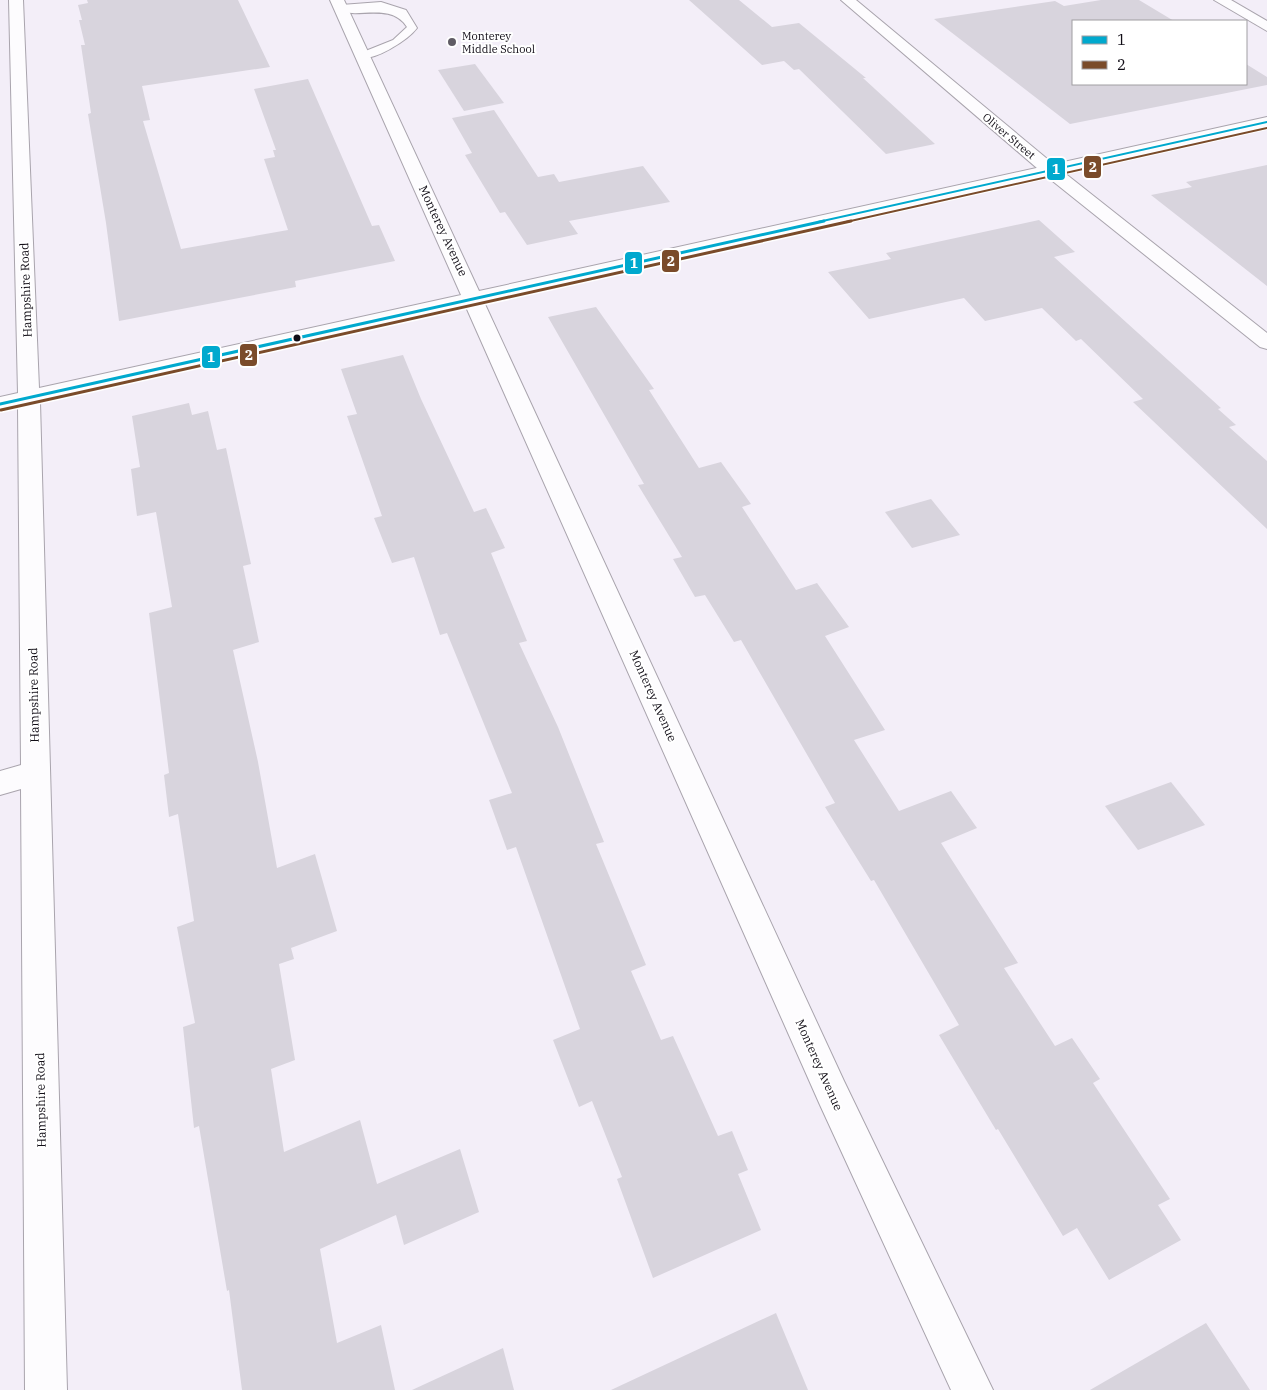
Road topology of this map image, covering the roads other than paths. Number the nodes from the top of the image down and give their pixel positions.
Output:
1 (16, 0) edge
2 (848, 0) edge
3 (1221, 0) edge
4 (339, 4) edge
5 (1267, 27) edge
6 (362, 56) junction
7 (10, 68) edge
8 (1267, 122) edge
9 (1052, 172) junction
10 (474, 298) junction
11 (1267, 343) edge
12 (29, 397) junction
13 (0, 404) edge
14 (35, 773) junction
15 (0, 783) edge
16 (46, 1390) edge
17 (972, 1390) edge

1 - 7 street, Hampshire Road
2 - 9 street, Oliver Street
3 - 5 street
4 - 6 street, Monterey Avenue
4 - 6 lane
6 - 10 street, Monterey Avenue
7 - 12 street, Hampshire Road
8 - 9 street
9 - 10 street
9 - 11 street, Oliver Street
10 - 12 street
10 - 17 street, Monterey Avenue
12 - 13 street
12 - 14 street, Hampshire Road
14 - 15 street
14 - 16 street, Hampshire Road

